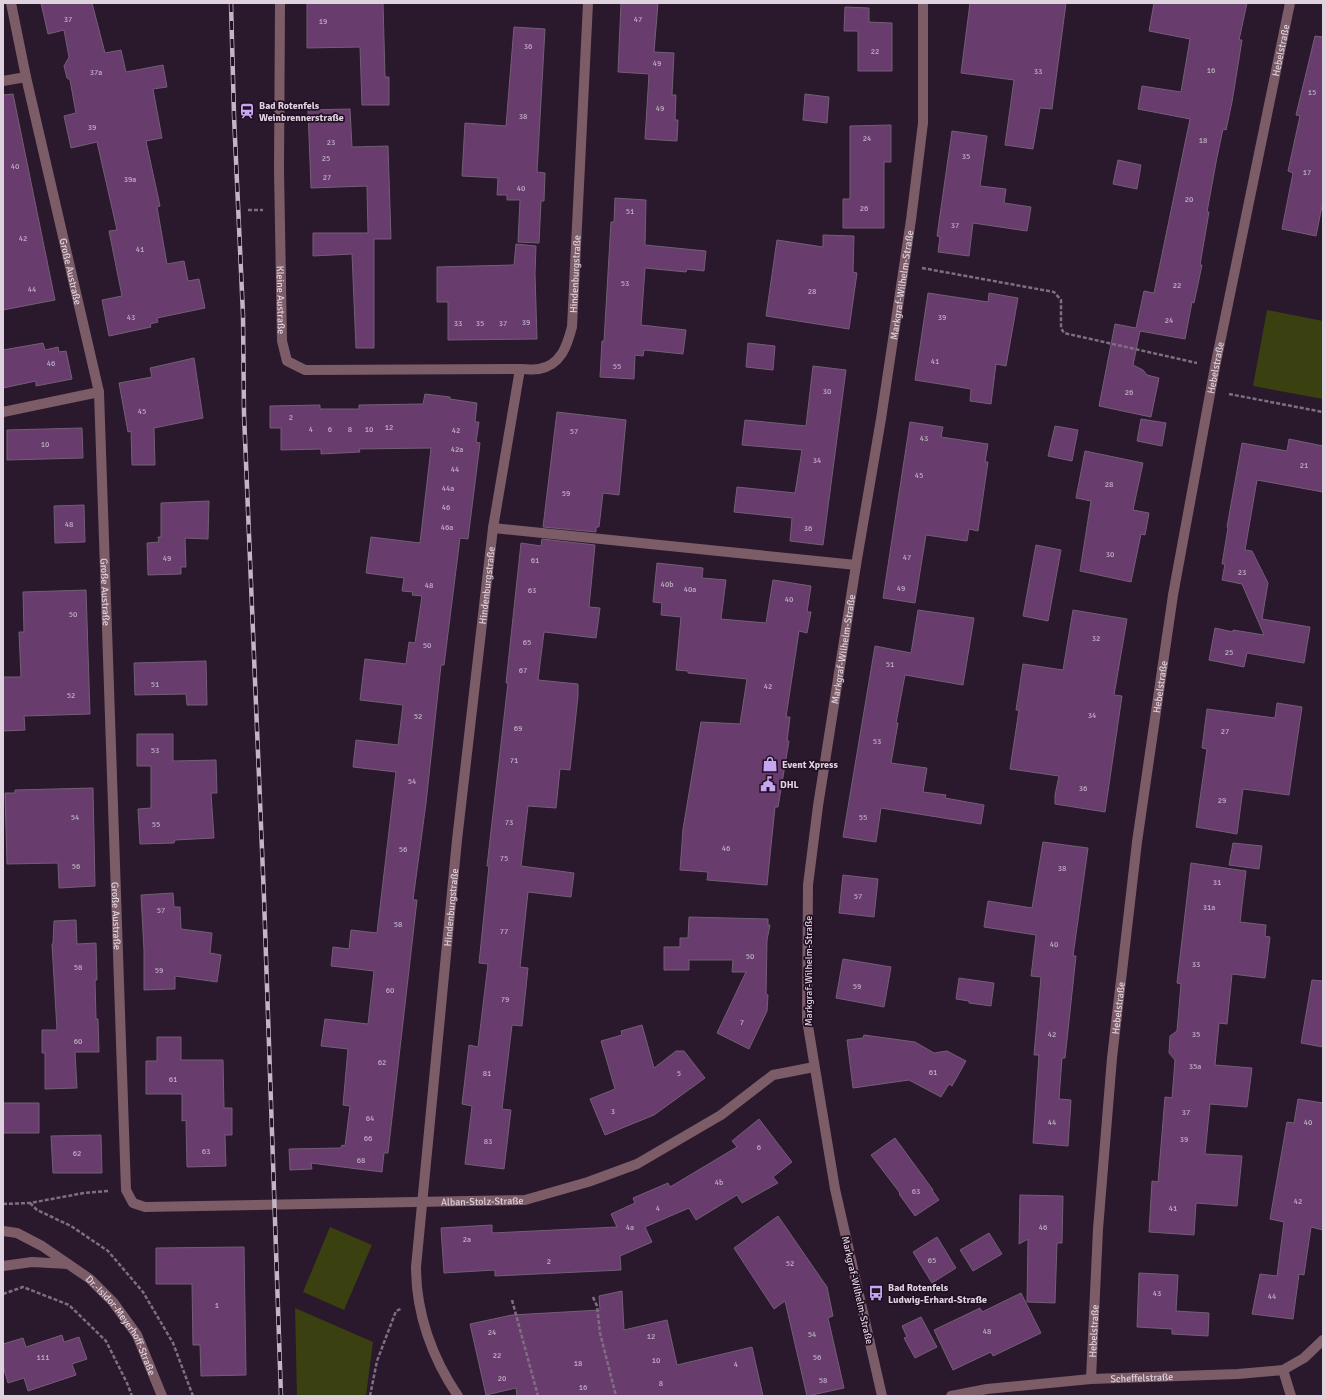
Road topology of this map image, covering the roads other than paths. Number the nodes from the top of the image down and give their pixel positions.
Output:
1 (11, 3) edge
2 (280, 3) edge
3 (588, 3) edge
4 (923, 3) edge
5 (1290, 3) edge
6 (26, 77) junction
7 (3, 81) edge
8 (520, 369) junction
9 (99, 392) junction
10 (3, 412) edge
11 (493, 528) junction
12 (856, 565) junction
13 (814, 1067) junction
14 (126, 1190) joint
15 (422, 1201) junction
16 (3, 1231) edge
17 (68, 1264) junction
18 (3, 1266) edge
19 (1323, 1340) edge
20 (1283, 1370) junction
21 (1091, 1379) junction
22 (162, 1396) edge
23 (458, 1396) edge
24 (882, 1396) edge
25 (951, 1396) edge
26 (1291, 1396) edge

1 - 6 street, Große Austraße
2 - 8 street, Kleine Austraße
3 - 8 street, Hindenburgstraße
4 - 12 street, Markgraf-Wilhelm-Straße
5 - 21 street, Hebelstraße
6 - 7 street
6 - 9 street, Große Austraße
8 - 11 street, Hindenburgstraße
9 - 10 street
9 - 14 street, Große Austraße
11 - 12 street
11 - 15 street, Hindenburgstraße
12 - 13 street, Markgraf-Wilhelm-Straße
13 - 15 street, Alban-Stolz-Straße
13 - 24 street, Markgraf-Wilhelm-Straße
14 - 15 street, Alban-Stolz-Straße
15 - 23 street, Hindenburgstraße
16 - 17 street, Dr.-Isidor-Meyerhoff-Straße
17 - 18 street
17 - 22 street, Dr.-Isidor-Meyerhoff-Straße
19 - 20 street, Scheffelstraße
20 - 21 street, Scheffelstraße
20 - 26 street
21 - 25 street, Scheffelstraße

